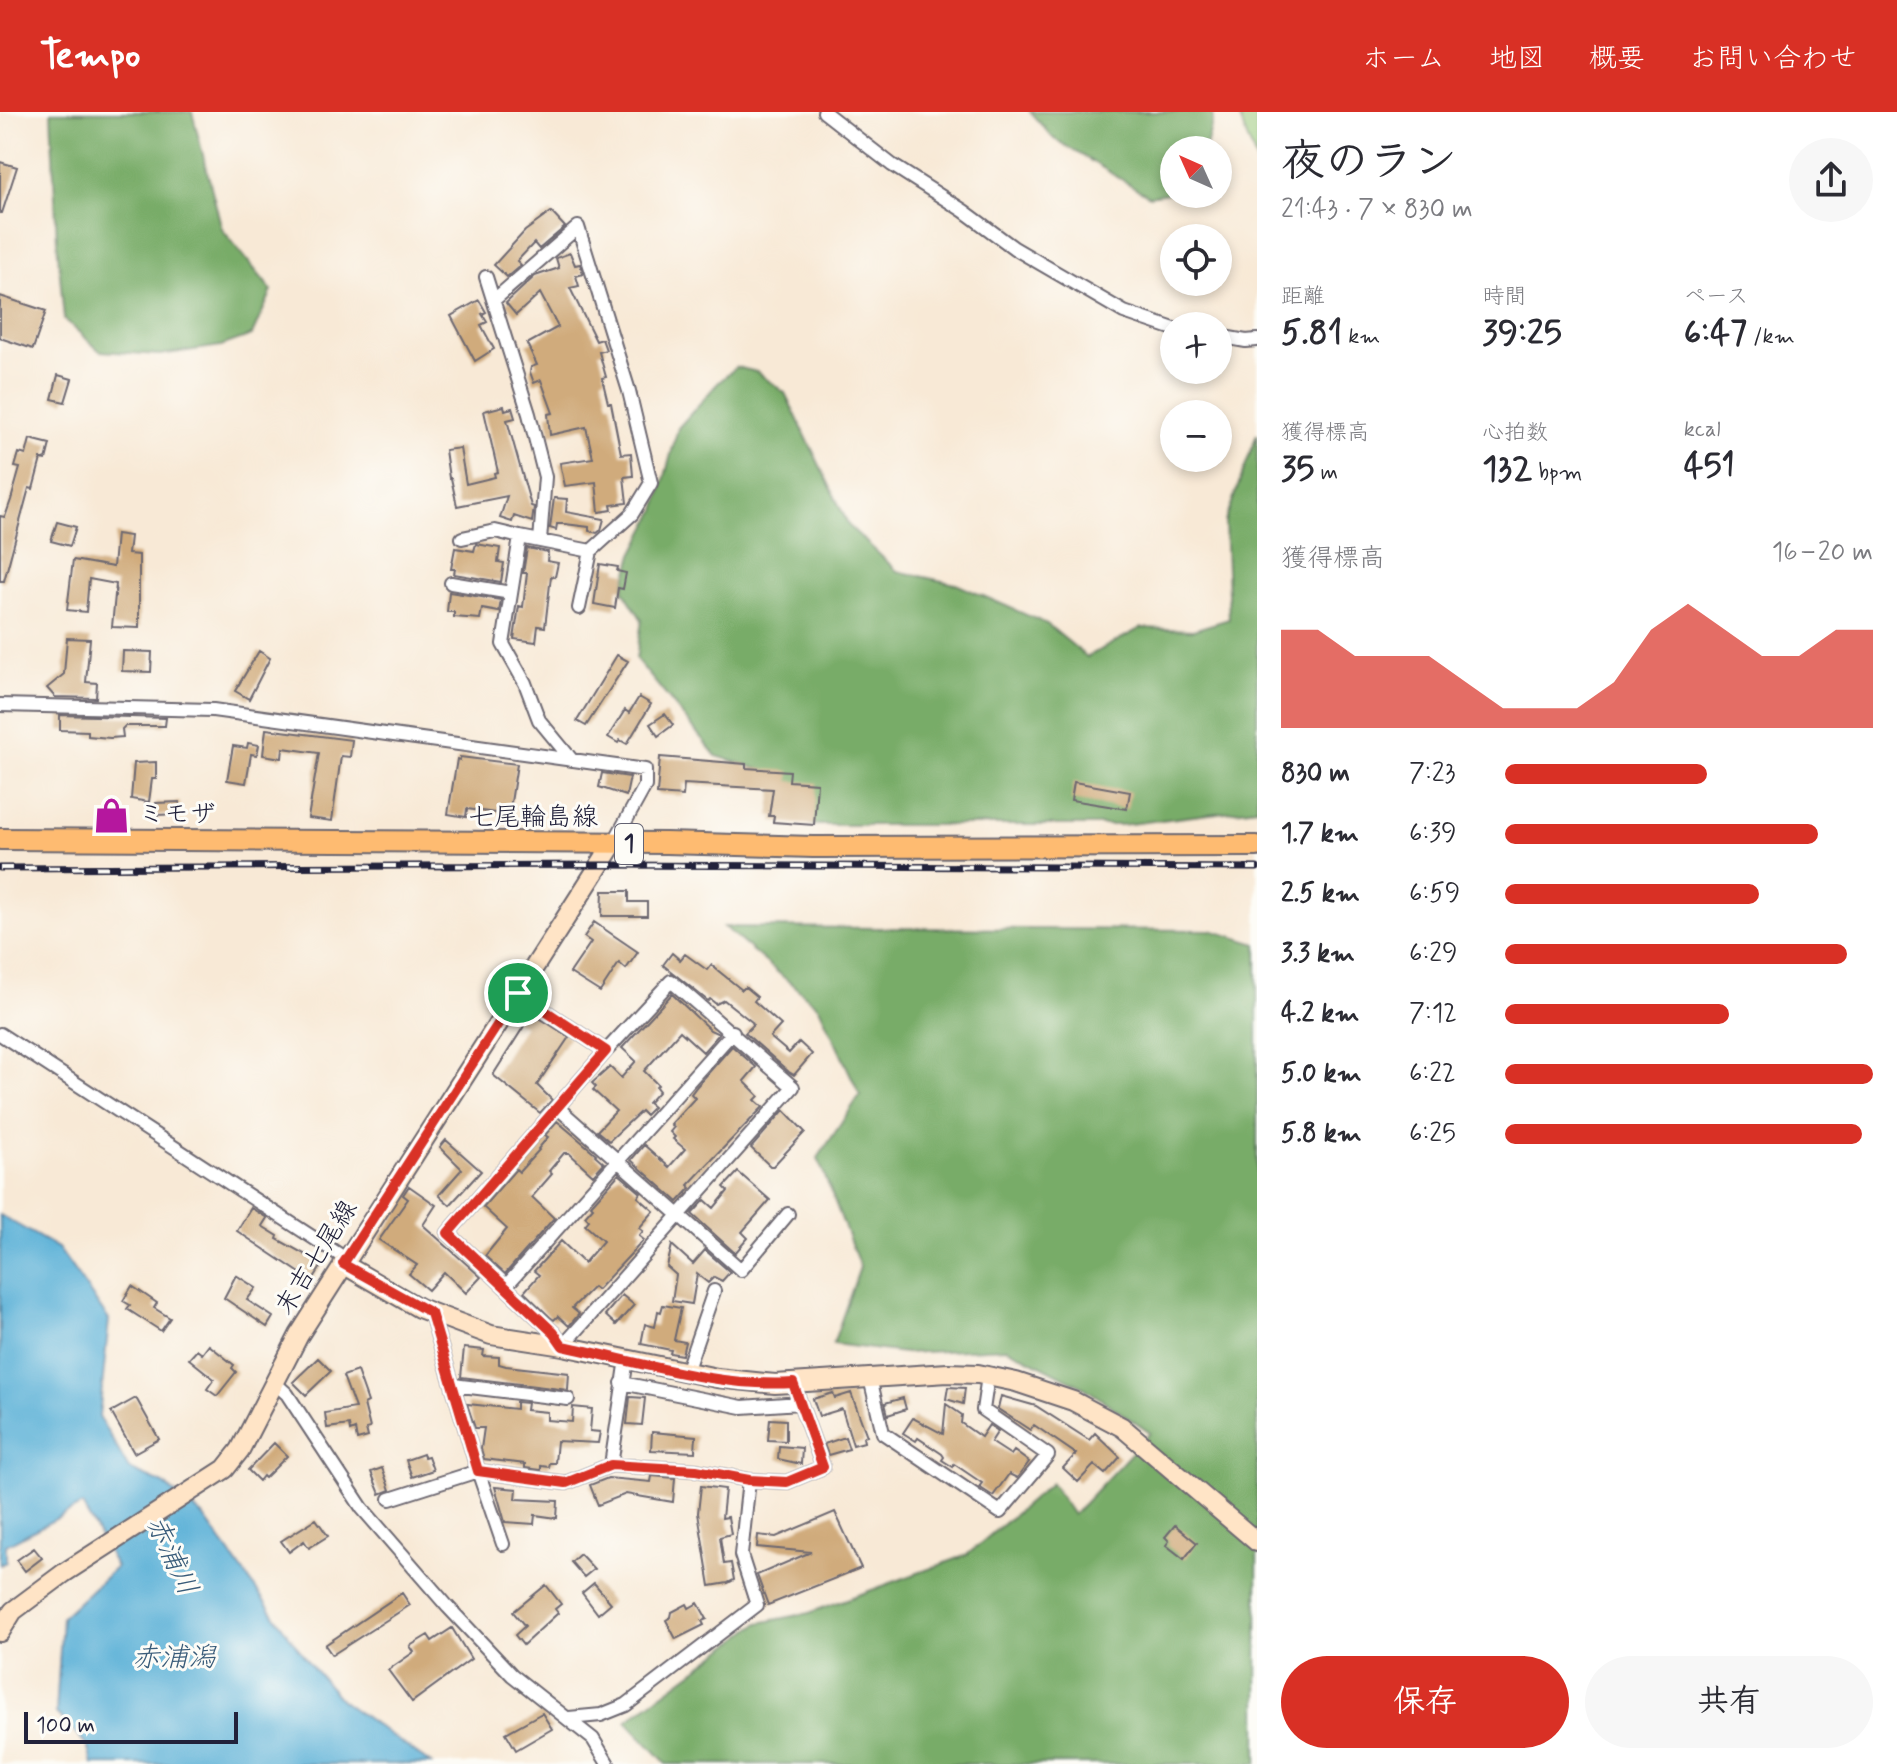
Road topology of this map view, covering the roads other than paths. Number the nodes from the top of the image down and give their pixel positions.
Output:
1 (824, 112) edge
2 (486, 277) dead end
3 (494, 300) junction
4 (1160, 324) edge
5 (1232, 338) edge
6 (1257, 340) edge
7 (520, 537) junction
8 (462, 538) dead end
9 (540, 541) junction
10 (591, 551) junction
11 (451, 583) dead end
12 (511, 593) junction
13 (579, 608) dead end
14 (0, 705) edge
15 (572, 760) junction
16 (0, 839) edge
17 (613, 844) junction
18 (1257, 846) edge
19 (518, 993) junction
20 (733, 1032) junction
21 (0, 1034) edge
22 (606, 1051) junction
23 (557, 1107) junction
24 (617, 1161) junction
25 (788, 1214) dead end
26 (681, 1215) junction
27 (345, 1262) junction
28 (505, 1287) junction
29 (714, 1291) dead end
30 (431, 1313) junction
31 (563, 1346) junction
32 (627, 1359) junction
33 (686, 1372) junction
34 (988, 1376) junction
35 (870, 1378) junction
36 (622, 1383) junction
37 (793, 1383) junction
38 (276, 1384) junction
39 (453, 1385) junction
40 (568, 1399) dead end
41 (800, 1403) junction
42 (611, 1465) junction
43 (478, 1471) junction
44 (749, 1480) junction
45 (390, 1499) dead end
46 (1257, 1542) edge
47 (503, 1544) dead end
48 (0, 1632) edge
49 (569, 1718) junction
50 (608, 1764) edge

1 - 4 street
2 - 3 street
3 - 9 street
3 - 10 street
5 - 6 street
7 - 8 street
7 - 9 street
7 - 12 street
9 - 10 street
10 - 13 street
11 - 12 street
12 - 15 street
14 - 15 street
15 - 17 street
16 - 17 main road, 七尾輪島線 / 1
17 - 18 main road, 七尾輪島線 / 1
17 - 19 main road, 末吉七尾線
19 - 22 street
19 - 27 main road, 末吉七尾線
20 - 22 street
20 - 24 street
20 - 26 street
21 - 27 street
22 - 23 street
23 - 24 street
23 - 28 street
24 - 26 street
24 - 28 street
25 - 26 street
26 - 31 street
27 - 30 main road
27 - 38 main road, 末吉七尾線
28 - 31 street
29 - 33 street
30 - 31 main road
30 - 39 street
31 - 32 main road
32 - 33 main road
32 - 36 street
33 - 37 main road
34 - 35 main road
34 - 35 street
34 - 46 main road
35 - 37 main road
36 - 41 street
36 - 42 street
37 - 41 street
38 - 48 main road, 末吉七尾線
38 - 49 street
39 - 40 street
39 - 43 street
41 - 44 street
42 - 43 street
42 - 44 street
43 - 45 street
43 - 47 street
44 - 49 street
49 - 50 street

